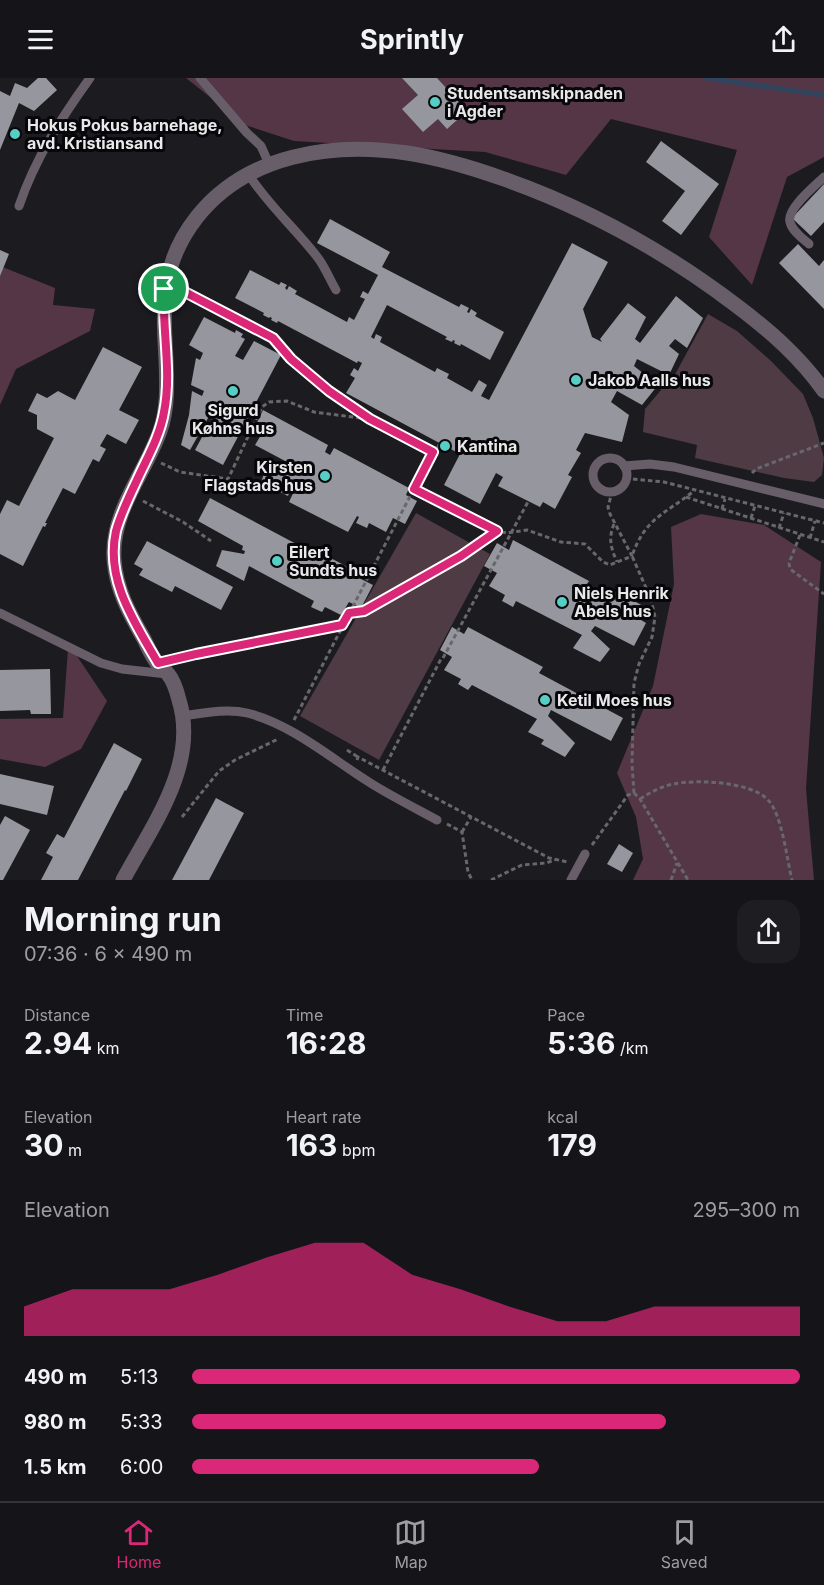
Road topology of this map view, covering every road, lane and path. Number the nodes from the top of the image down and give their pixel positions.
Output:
1 (90, 78) edge
2 (200, 78) edge
3 (269, 164) junction
4 (249, 175) junction
5 (824, 177) edge
6 (19, 206) dead end
7 (809, 244) dead end
8 (164, 289) junction
9 (336, 290) dead end
10 (315, 378) joint
11 (824, 391) edge
12 (370, 419) junction
13 (440, 443) dead end
14 (824, 443) edge
15 (148, 456) junction
16 (624, 466) junction
17 (626, 479) junction
18 (742, 483) junction
19 (414, 489) junction
20 (694, 491) junction
21 (612, 492) junction
22 (130, 494) junction
23 (686, 497) junction
24 (725, 499) junction
25 (529, 501) dead end
26 (824, 504) edge
27 (755, 506) junction
28 (722, 509) junction
29 (784, 513) junction
30 (750, 519) junction
31 (815, 521) junction
32 (614, 524) junction
33 (824, 524) edge
34 (779, 528) junction
35 (497, 531) junction
36 (800, 535) junction
37 (810, 538) junction
38 (211, 541) dead end
39 (824, 542) edge
40 (632, 556) junction
41 (617, 562) junction
42 (824, 594) edge
43 (351, 612) junction
44 (0, 613) edge
45 (342, 625) junction
46 (158, 663) junction
47 (169, 675) junction
48 (183, 716) junction
49 (294, 721) dead end
50 (291, 732) junction
51 (383, 770) junction
52 (353, 771) junction
53 (634, 794) junction
54 (640, 799) junction
55 (182, 817) dead end
56 (471, 817) junction
57 (437, 820) joint
58 (462, 832) junction
59 (585, 854) junction
60 (555, 860) junction
61 (677, 863) junction
62 (123, 880) edge
63 (472, 880) edge
64 (491, 880) edge
65 (571, 880) edge
66 (671, 880) edge
67 (688, 880) edge
68 (792, 880) edge

1 - 6 lane
2 - 3 lane
3 - 4 street
3 - 11 street
4 - 8 street
4 - 9 lane
5 - 7 lane
8 - 10 lane
8 - 15 street
10 - 12 path
12 - 15 path
12 - 19 path
13 - 43 path
14 - 18 path
15 - 22 street
16 - 17 lane
16 - 18 lane
16 - 21 lane
17 - 20 path
17 - 21 lane
18 - 26 lane
19 - 35 path
19 - 43 path
20 - 23 path
20 - 24 path
21 - 32 path
22 - 38 path
22 - 46 street
23 - 28 path
23 - 40 path
24 - 27 path
24 - 28 path
25 - 51 path
27 - 29 path
27 - 30 path
28 - 30 path
29 - 31 path
29 - 34 path
30 - 34 path
31 - 33 path
31 - 37 path
32 - 40 path
32 - 41 path
34 - 36 path
35 - 41 path
35 - 43 path
36 - 37 path
36 - 42 path
37 - 39 path
40 - 41 path
40 - 53 path
43 - 45 path
44 - 47 lane
45 - 46 path
45 - 49 path
46 - 47 street
47 - 48 street
48 - 50 lane
48 - 62 street
50 - 52 lane
50 - 55 path
51 - 52 path
51 - 56 path
52 - 57 lane
53 - 54 path
53 - 59 path
54 - 61 path
54 - 68 path
56 - 58 path
56 - 60 path
57 - 58 path
58 - 63 path
59 - 60 path
59 - 65 lane
60 - 64 path
61 - 66 path
61 - 67 path

